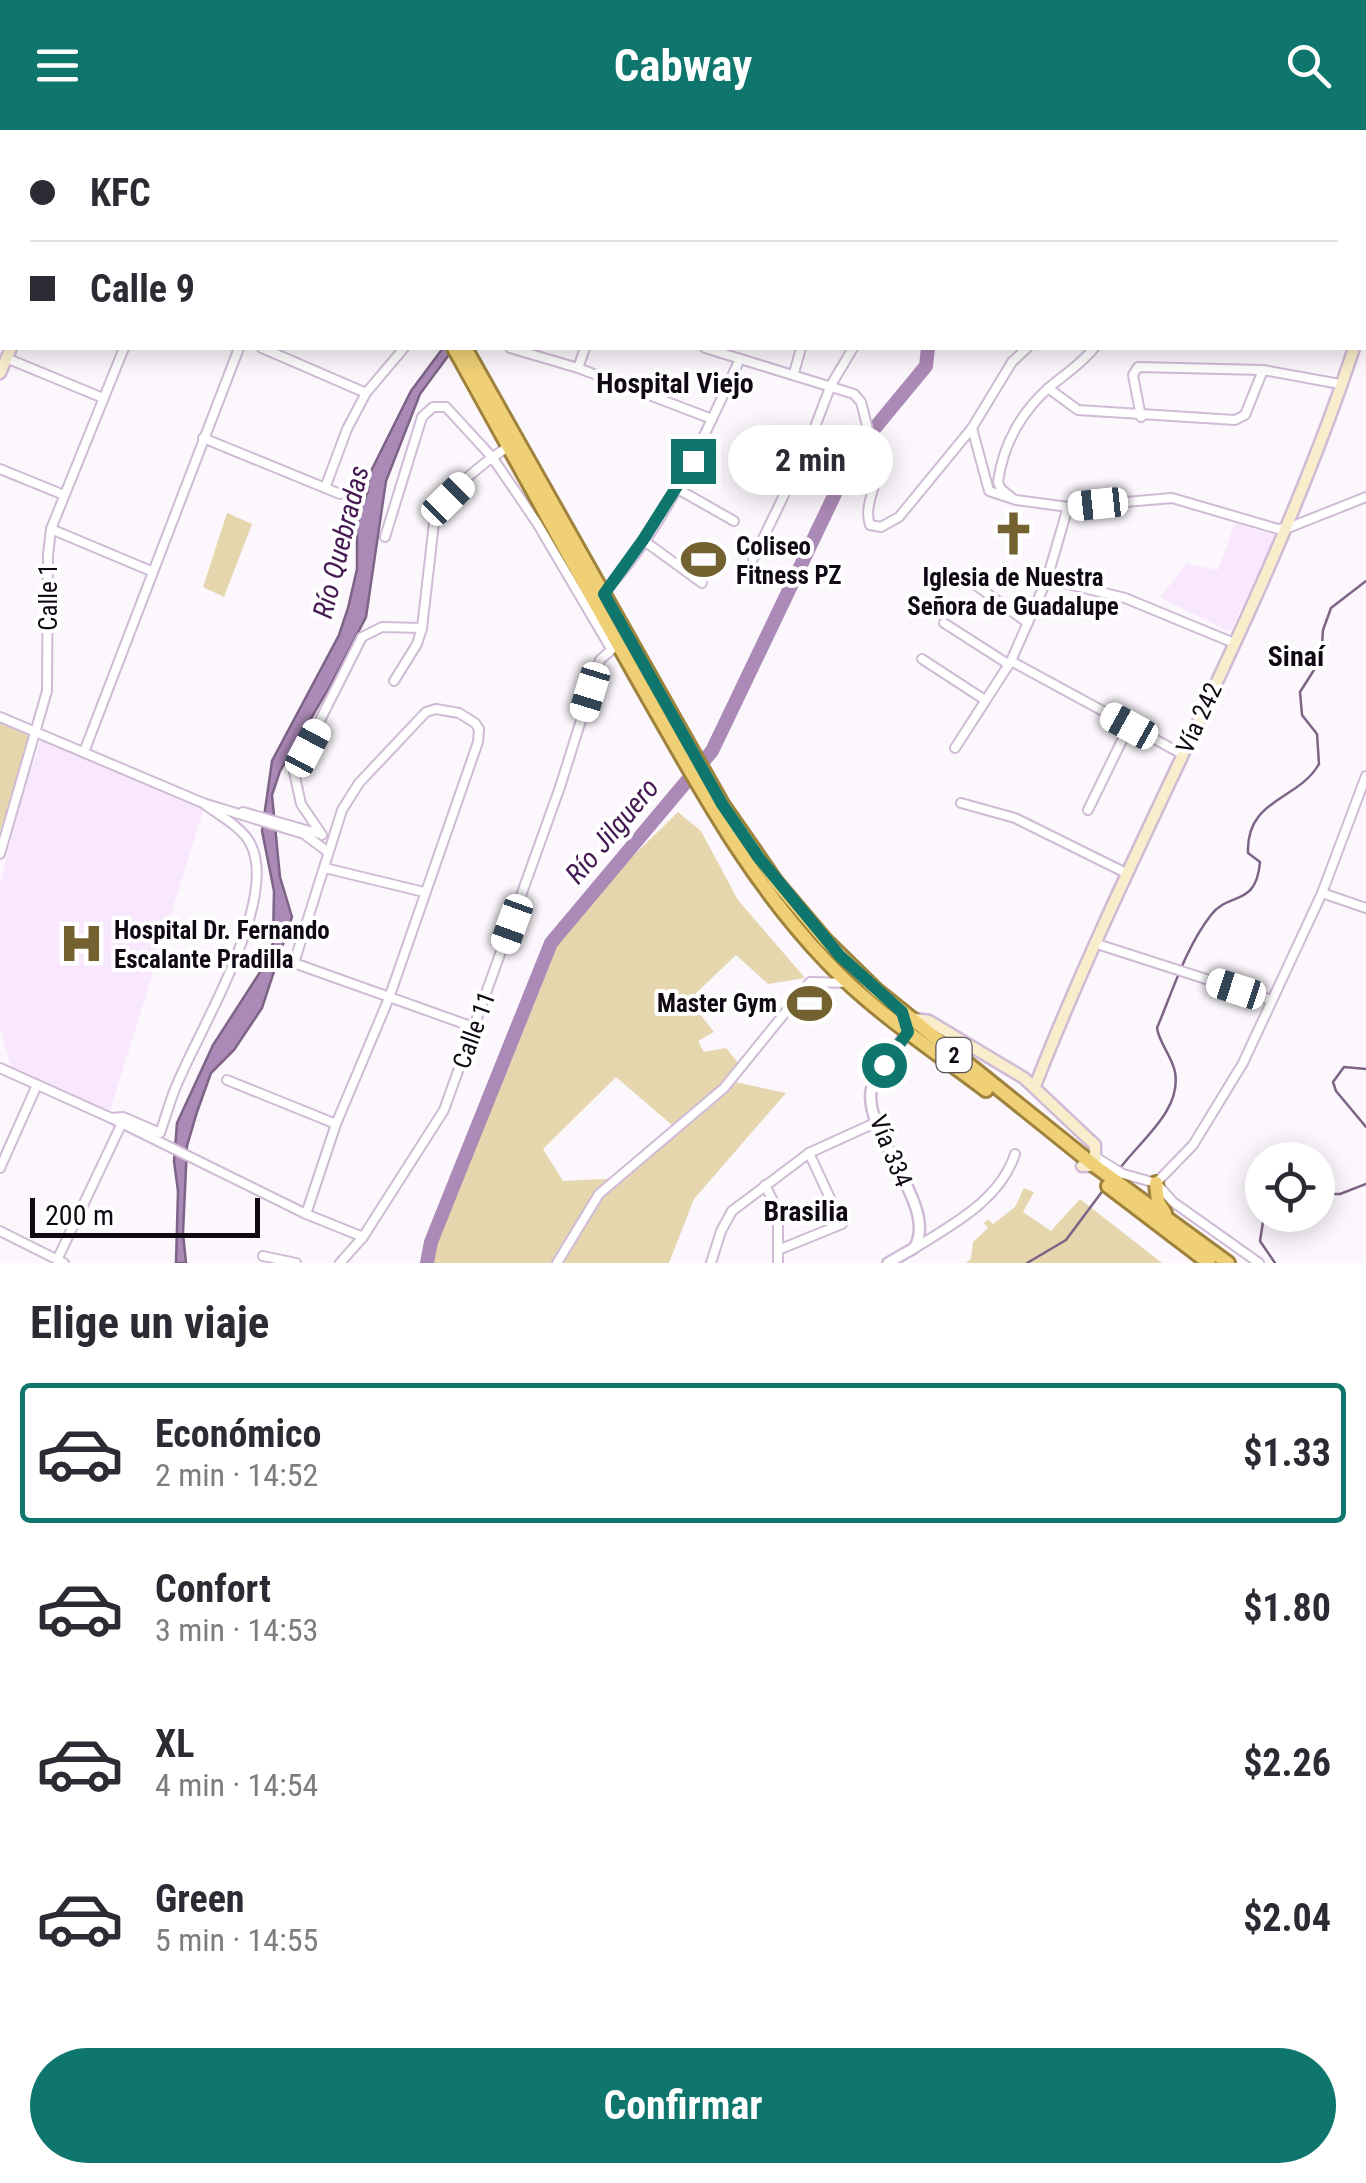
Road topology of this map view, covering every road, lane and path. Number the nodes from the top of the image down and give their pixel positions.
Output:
1 (123, 350) edge
2 (238, 350) edge
3 (267, 350) edge
4 (402, 350) edge
5 (517, 350) edge
6 (584, 350) edge
7 (712, 350) edge
8 (800, 350) edge
9 (852, 350) edge
10 (1024, 350) edge
11 (1092, 350) edge
12 (1350, 350) edge
13 (462, 352) edge
14 (740, 358) junction
15 (4, 363) edge
16 (578, 368) junction
17 (1264, 370) junction
18 (794, 374) junction
19 (1340, 384) junction
20 (831, 385) junction
21 (1048, 388) junction
22 (366, 393) junction
23 (104, 398) junction
24 (1141, 416) junction
25 (712, 419) junction
26 (972, 428) junction
27 (202, 438) junction
28 (514, 443) junction
29 (492, 457) junction
30 (0, 470) edge
31 (325, 488) junction
32 (676, 488) junction
33 (340, 494) dead end
34 (64, 495) junction
35 (1366, 497) edge
36 (1016, 500) junction
37 (1068, 507) junction
38 (734, 520) dead end
39 (1288, 528) junction
40 (51, 529) junction
41 (385, 536) dead end
42 (643, 540) junction
43 (753, 559) dead end
44 (152, 571) junction
45 (1047, 579) junction
46 (970, 580) dead end
47 (702, 583) dead end
48 (599, 596) junction
49 (944, 622) dead end
50 (1028, 623) junction
51 (422, 628) junction
52 (619, 643) junction
53 (1234, 643) junction
54 (922, 659) dead end
55 (1009, 662) junction
56 (394, 681) dead end
57 (985, 700) junction
58 (0, 717) edge
59 (1129, 726) junction
60 (35, 732) junction
61 (956, 748) dead end
62 (84, 752) junction
63 (1182, 754) junction
64 (1366, 776) edge
65 (204, 802) junction
66 (961, 803) dead end
67 (301, 804) junction
68 (1088, 810) dead end
69 (288, 825) junction
70 (322, 834) junction
71 (330, 848) junction
72 (0, 854) edge
73 (325, 868) junction
74 (1126, 872) junction
75 (424, 892) junction
76 (1322, 893) junction
77 (1366, 908) edge
78 (1094, 943) junction
79 (830, 965) junction
80 (849, 983) junction
81 (389, 998) junction
82 (1271, 1000) junction
83 (904, 1017) junction
84 (476, 1028) junction
85 (0, 1068) edge
86 (228, 1080) dead end
87 (37, 1085) junction
88 (1035, 1086) junction
89 (111, 1118) junction
90 (877, 1122) junction
91 (122, 1123) junction
92 (336, 1124) junction
93 (809, 1154) junction
94 (1015, 1154) dead end
95 (1091, 1163) junction
96 (0, 1168) edge
97 (1156, 1183) junction
98 (765, 1185) junction
99 (306, 1214) junction
100 (1169, 1219) junction
101 (0, 1231) edge
102 (363, 1238) junction
103 (914, 1248) junction
104 (778, 1250) junction
105 (263, 1256) dead end
106 (60, 1261) edge
107 (296, 1263) edge
108 (340, 1263) edge
109 (557, 1263) edge
110 (711, 1263) edge
111 (778, 1263) edge
112 (888, 1263) edge
113 (1209, 1263) edge
114 (1228, 1263) edge
115 (1259, 1263) edge

1 - 23 street, Calle 1
2 - 27 street
3 - 22 street
4 - 22 street
5 - 16 street
6 - 16 street
7 - 14 street
8 - 18 street
9 - 20 street
10 - 26 street
11 - 21 street
12 - 19 main road, Vía 242
13 - 28 highway, 2
14 - 18 street
14 - 25 street
15 - 23 street
16 - 25 street
17 - 19 street
17 - 24 street
17 - 24 street
18 - 20 street
19 - 39 main road, Vía 242
20 - 26 street
20 - 43 street
21 - 24 street
21 - 36 street
22 - 31 street
23 - 34 street, Calle 1
25 - 32 street
26 - 36 street
27 - 31 street
27 - 44 street
28 - 29 street
28 - 48 highway, 2
29 - 41 street
29 - 51 street
29 - 52 street
30 - 34 street
31 - 33 street
32 - 38 street
32 - 42 street
34 - 40 street, Calle 1
35 - 39 street
36 - 37 street
37 - 39 street
37 - 45 street
39 - 53 main road, Vía 242
40 - 44 street
40 - 60 street, Calle 1
42 - 47 street
42 - 48 street
44 - 62 street
45 - 50 street
45 - 53 street
46 - 50 street
48 - 52 highway, 2
49 - 55 street
50 - 55 street
51 - 56 street
51 - 67 street
52 - 79 highway, 2
52 - 83 highway, 2
52 - 84 street, Calle 11
53 - 63 main road, Vía 242
54 - 57 street
55 - 57 street
55 - 59 street
57 - 61 street
58 - 60 street
59 - 63 street
59 - 68 street
60 - 62 street
60 - 72 street, Calle 1
62 - 65 street
63 - 74 main road, Vía 242
64 - 76 street
65 - 69 street
65 - 89 street
66 - 74 street
67 - 69 street
67 - 70 street
69 - 70 street
69 - 71 street
70 - 71 street
71 - 73 street
71 - 75 street
73 - 75 street
73 - 81 street
74 - 78 main road, Vía 242
75 - 81 street
76 - 77 street
76 - 82 street
78 - 82 street
78 - 88 main road, Vía 242
79 - 80 highway, 2
79 - 83 highway
80 - 83 highway, 2
80 - 109 street
81 - 84 street
81 - 92 street
82 - 97 street
83 - 88 main road
83 - 90 street, Vía 334
83 - 95 highway, 2
83 - 95 highway, 2
84 - 102 street, Calle 11
85 - 87 street
86 - 92 street
87 - 89 street
87 - 96 street
88 - 95 main road
89 - 91 street
90 - 93 street
90 - 103 street, Vía 334
91 - 99 street
91 - 106 street
92 - 99 street
93 - 98 street
93 - 104 street
94 - 103 street
95 - 97 street
95 - 100 highway, 2
95 - 113 highway, 2
97 - 100 highway
97 - 115 street
98 - 104 street
98 - 110 street
99 - 102 street
100 - 114 highway, 2
101 - 106 street
102 - 108 street, Calle 11
103 - 112 street
104 - 111 street
105 - 107 street

